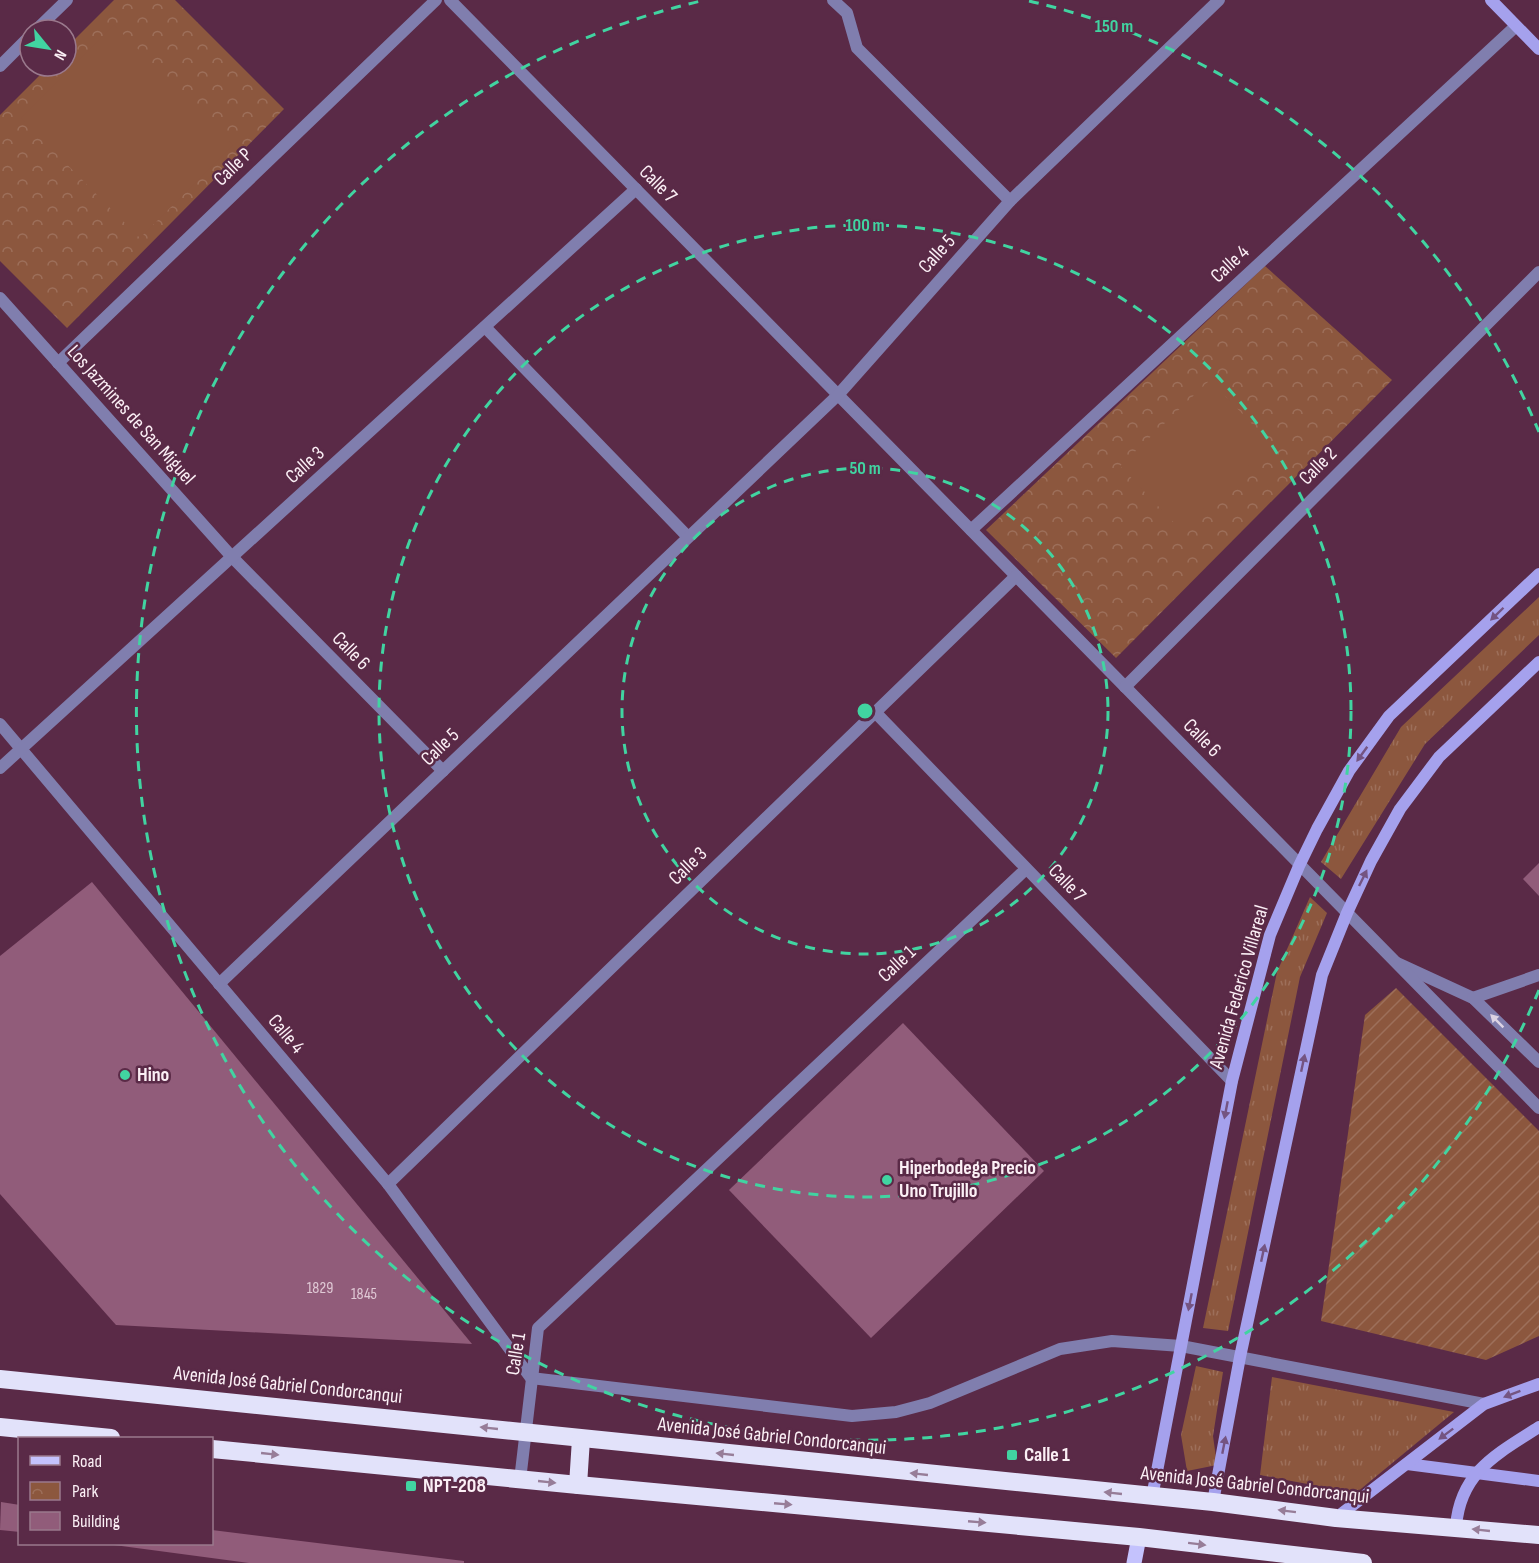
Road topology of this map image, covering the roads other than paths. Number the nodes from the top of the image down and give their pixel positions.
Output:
1 (67, 0) edge
2 (436, 0) edge
3 (450, 0) edge
4 (833, 0) edge
5 (1220, 0) edge
6 (1491, 0) edge
7 (48, 18) edge
8 (1516, 26) junction
9 (18, 48) edge
10 (1539, 49) edge
11 (0, 66) edge
12 (636, 189) junction
13 (1010, 201) junction
14 (1539, 272) edge
15 (0, 298) edge
16 (485, 327) junction
17 (58, 363) junction
18 (838, 394) junction
19 (971, 530) junction
20 (688, 537) junction
21 (232, 557) junction
22 (1539, 574) edge
23 (1016, 576) junction
24 (1539, 662) edge
25 (1125, 687) junction
26 (875, 712) junction
27 (0, 724) edge
28 (22, 749) junction
29 (0, 768) edge
30 (443, 771) junction
31 (1299, 866) junction
32 (1026, 869) junction
33 (1347, 913) junction
34 (1394, 961) junction
35 (1539, 975) edge
36 (219, 984) junction
37 (1473, 998) junction
38 (1539, 1062) edge
39 (1232, 1081) junction
40 (1539, 1108) edge
41 (388, 1184) junction
42 (1181, 1346) junction
43 (1240, 1357) junction
44 (531, 1378) junction
45 (0, 1379) edge
46 (1539, 1384) edge
47 (1484, 1404) junction
48 (0, 1427) edge
49 (1539, 1427) edge
50 (525, 1432) junction
51 (101, 1437) edge
52 (581, 1439) junction
53 (213, 1449) edge
54 (1407, 1464) junction
55 (1476, 1473) junction
56 (520, 1479) junction
57 (1539, 1481) edge
58 (578, 1485) junction
59 (1152, 1497) junction
60 (1213, 1502) junction
61 (1336, 1518) junction
62 (1456, 1527) junction
63 (1539, 1536) edge
64 (1139, 1537) junction
65 (1329, 1561) edge
66 (1134, 1563) edge
67 (1363, 1563) edge

1 - 7 street
2 - 17 street, Calle P
3 - 12 street, Calle 7
4 - 13 street
5 - 13 street, Calle 5
6 - 8 main road
8 - 10 main road
8 - 19 street, Calle 4
9 - 11 street
12 - 16 street, Calle 3
12 - 18 street, Calle 7
13 - 18 street, Calle 5
14 - 25 street, Calle 2
15 - 17 street, Los Jazmines de San Miguel
16 - 20 street
16 - 21 street, Calle 3
17 - 21 street, Los Jazmines de San Miguel
18 - 19 street, Calle 6
18 - 20 street, Calle 5
19 - 23 street, Calle 6
20 - 30 street, Calle 5
21 - 28 street, Calle 3
21 - 30 street, Calle 6
22 -> 31 main road, Avenida Federico Villareal
23 - 25 street, Calle 6
23 - 26 street, Calle 3
33 -> 24 main road
25 - 31 street, Calle 6
26 - 32 street, Calle 7
26 - 41 street, Calle 3
27 - 28 street, Calle 4
28 - 29 street, Calle 3
28 - 36 street, Calle 4
30 - 36 street, Calle 5
31 - 33 street, Calle 6
31 - 39 main road, Avenida Federico Villareal
32 - 39 street, Calle 7
32 - 44 street, Calle 1
33 - 34 street, Calle 6
43 -> 33 main road
34 - 37 street
34 - 40 street, Calle 6
35 - 37 street
36 - 41 street, Calle 4
38 -> 37 street
39 -> 42 main road, Avenida Federico Villareal
41 - 44 street, Calle 4
42 - 43 street, Avenida José Gabriel Condorcanqui
42 - 44 street, Avenida José Gabriel Condorcanqui
42 - 59 main road, Avenida Federico Villareal
43 - 47 street, Avenida José Gabriel Condorcanqui
60 -> 43 main road
44 - 50 street, Calle 1
50 -> 45 highway, Avenida José Gabriel Condorcanqui
46 -> 47 main road
47 -> 54 main road
48 - 51 highway
49 - 55 main road
50 - 52 highway, Avenida José Gabriel Condorcanqui
50 - 56 street, Calle 1
52 - 58 highway
59 -> 52 highway, Avenida José Gabriel Condorcanqui
53 -> 56 highway
54 - 55 main road
54 - 61 main road
55 - 57 main road
55 - 62 main road
56 -> 58 highway
58 -> 64 highway
59 - 60 highway, Avenida José Gabriel Condorcanqui
61 -> 60 highway, Avenida José Gabriel Condorcanqui
61 - 62 highway, Avenida José Gabriel Condorcanqui
63 -> 62 highway, Avenida José Gabriel Condorcanqui
64 -> 65 highway
64 - 66 main road
65 - 67 highway

